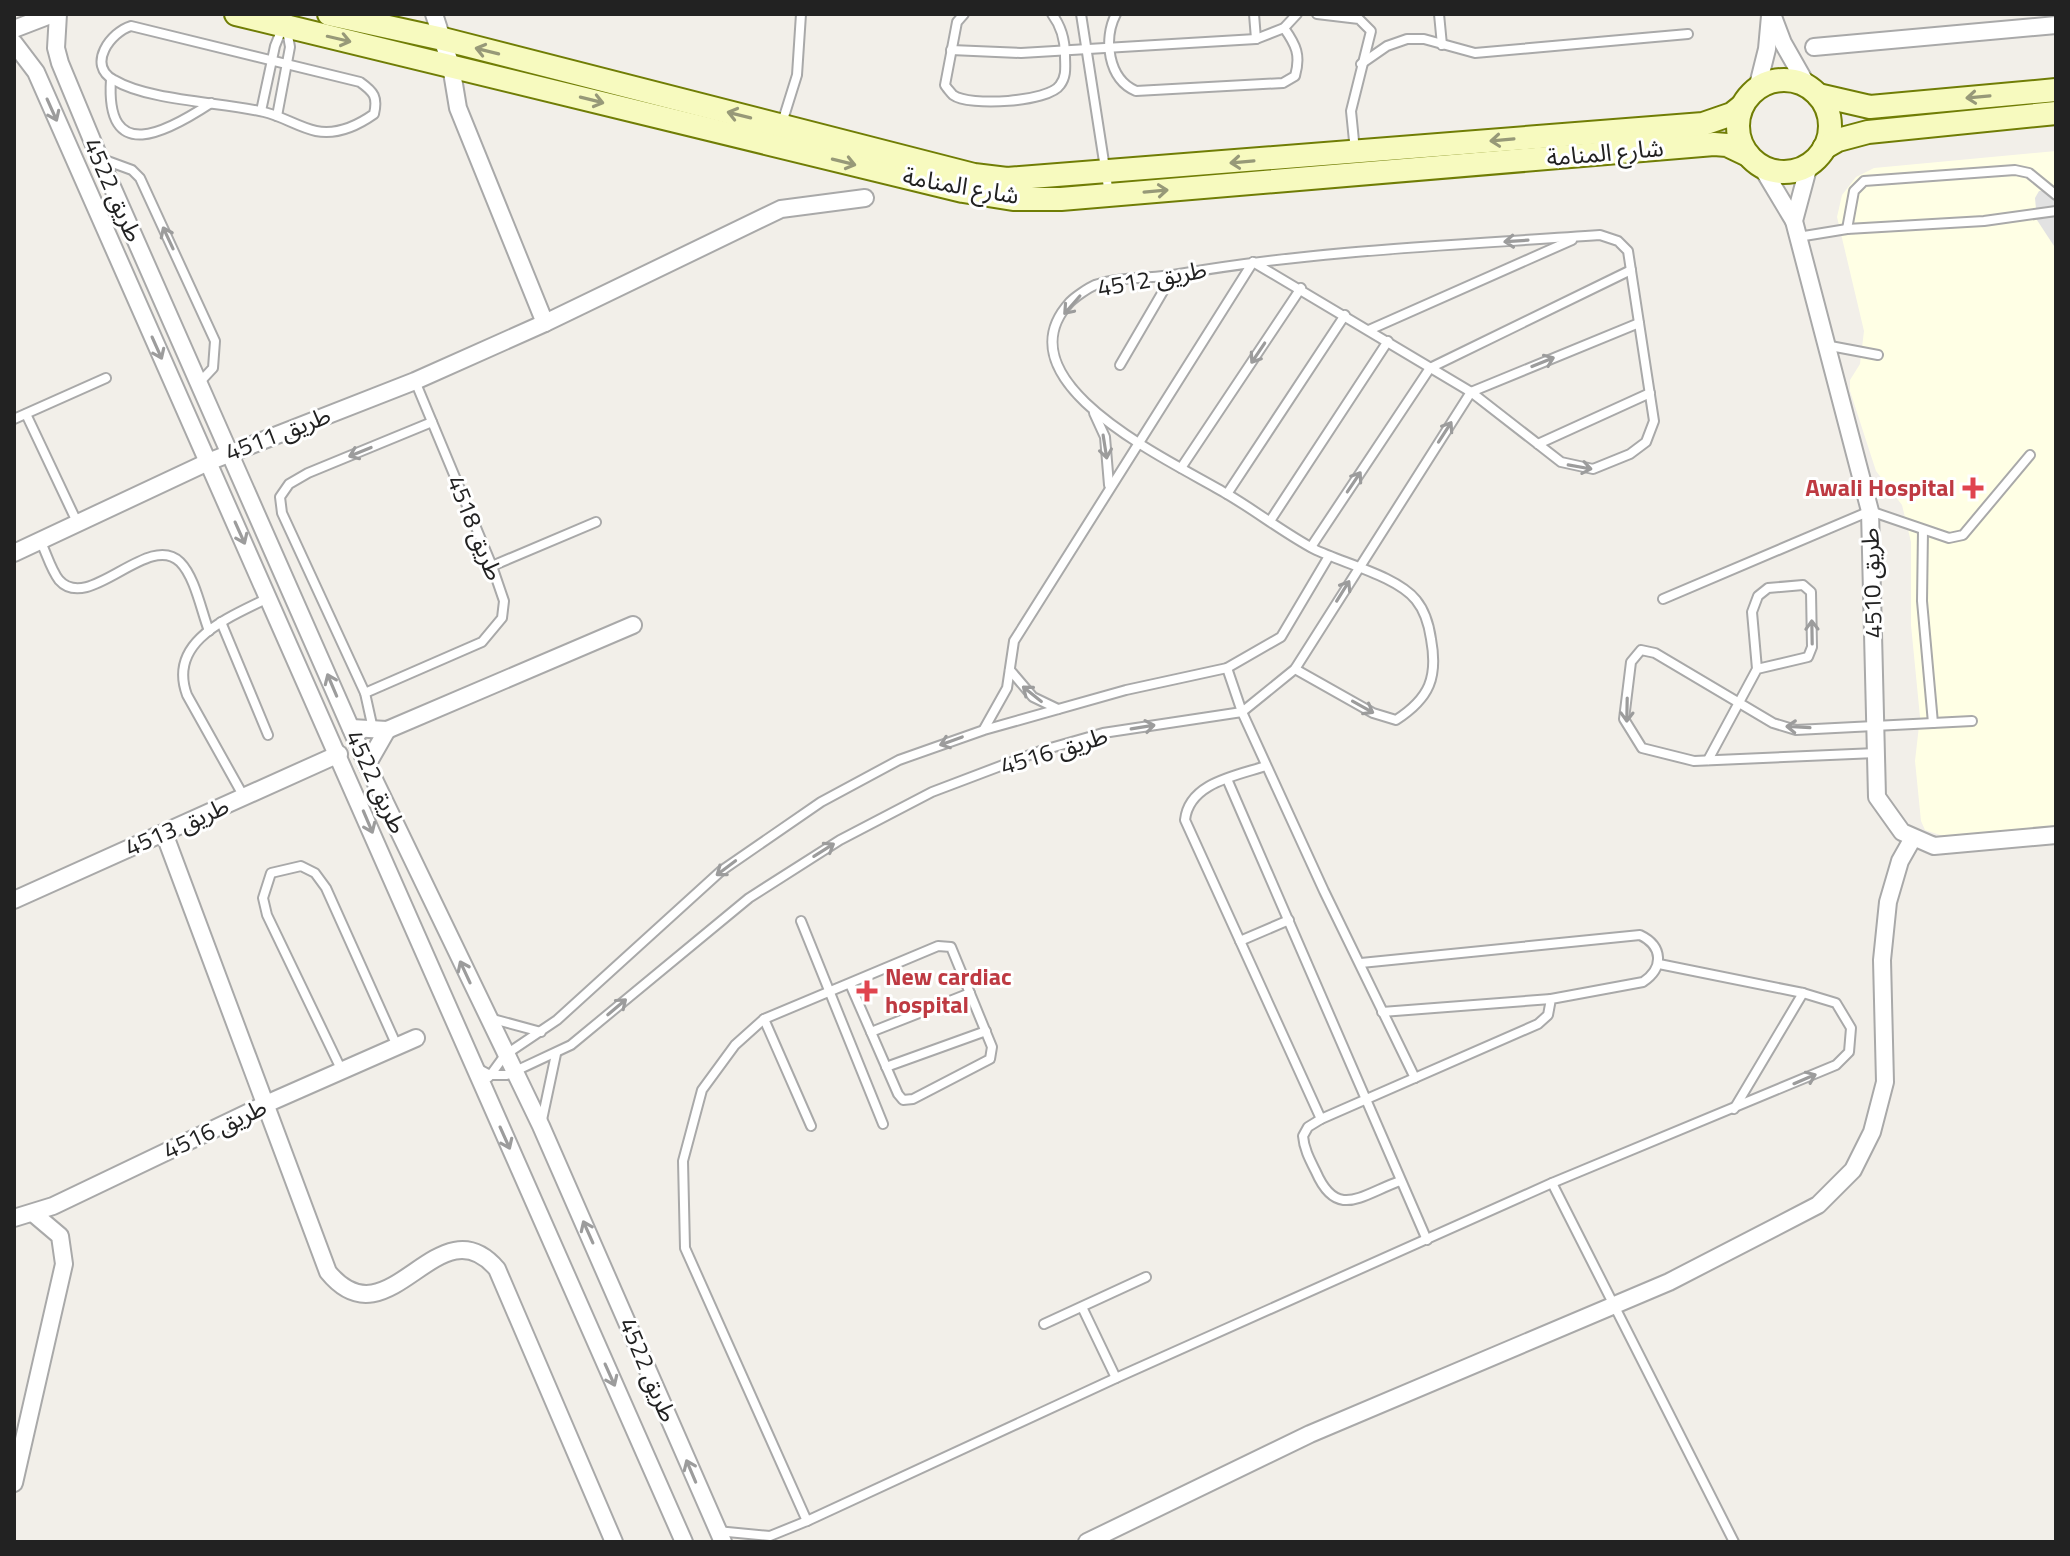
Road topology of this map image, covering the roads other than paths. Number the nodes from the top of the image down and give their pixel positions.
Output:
1 (56, 14) edge
2 (236, 14) edge
3 (329, 14) edge
4 (434, 14) edge
5 (801, 14) edge
6 (964, 14) edge
7 (1052, 14) edge
8 (1081, 14) edge
9 (1116, 14) edge
10 (1254, 14) edge
11 (1297, 14) edge
12 (1317, 14) edge
13 (1373, 14) edge
14 (1439, 14) edge
15 (1771, 14) edge
16 (287, 20) edge
17 (1366, 24) junction
18 (2056, 25) edge
19 (1284, 28) junction
20 (14, 29) edge
21 (1688, 34) dead end
22 (443, 39) junction
23 (1256, 39) junction
24 (14, 43) edge
25 (1442, 45) junction
26 (1111, 47) junction
27 (1814, 47) dead end
28 (1086, 49) junction
29 (951, 50) junction
30 (1065, 50) junction
31 (271, 62) junction
32 (286, 64) junction
33 (1361, 64) junction
34 (451, 66) junction
35 (111, 79) junction
36 (2056, 90) edge
37 (1813, 91) junction
38 (1750, 97) junction
39 (211, 103) junction
40 (261, 111) junction
41 (2056, 113) edge
42 (277, 116) junction
43 (778, 135) junction
44 (1824, 148) junction
45 (1356, 152) junction
46 (99, 157) junction
47 (1754, 160) junction
48 (1809, 165) junction
49 (1108, 184) junction
50 (2056, 195) edge
51 (865, 198) dead end
52 (2056, 211) edge
53 (1796, 229) junction
54 (1847, 229) junction
55 (1580, 236) junction
56 (1253, 262) junction
57 (1631, 270) junction
58 (1172, 276) junction
59 (1301, 288) junction
60 (1345, 315) junction
61 (545, 323) junction
62 (1639, 323) junction
63 (1369, 330) junction
64 (1388, 341) junction
65 (1824, 345) junction
66 (1878, 355) dead end
67 (1120, 365) dead end
68 (1430, 368) junction
69 (106, 378) dead end
70 (415, 381) junction
71 (198, 383) junction
72 (1471, 392) junction
73 (1650, 393) junction
74 (1092, 409) junction
75 (26, 414) junction
76 (14, 419) edge
77 (432, 422) junction
78 (1137, 443) junction
79 (1538, 444) junction
80 (231, 452) junction
81 (2030, 455) dead end
82 (208, 462) junction
83 (1181, 468) junction
84 (1109, 487) junction
85 (1227, 494) junction
86 (1870, 511) junction
87 (1270, 521) junction
88 (77, 522) junction
89 (596, 522) dead end
90 (1923, 530) junction
91 (39, 540) junction
92 (1311, 547) junction
93 (14, 553) edge
94 (1329, 556) junction
95 (492, 566) junction
96 (1357, 568) junction
97 (269, 597) junction
98 (1663, 599) dead end
99 (221, 622) junction
100 (633, 625) dead end
101 (209, 631) junction
102 (1227, 668) junction
103 (1295, 669) junction
104 (1757, 669) junction
105 (1010, 670) junction
106 (365, 693) junction
107 (1737, 701) junction
108 (1059, 709) junction
109 (1242, 712) junction
110 (1972, 721) dead end
111 (1933, 723) junction
112 (1876, 725) junction
113 (351, 728) junction
114 (380, 729) junction
115 (984, 730) junction
116 (268, 735) dead end
117 (1877, 753) junction
118 (339, 754) junction
119 (1708, 760) junction
120 (367, 765) junction
121 (1266, 766) junction
122 (1227, 779) junction
123 (244, 797) junction
124 (164, 833) junction
125 (2056, 835) edge
126 (1913, 838) junction
127 (14, 900) edge
128 (1289, 920) junction
129 (801, 921) dead end
130 (1240, 941) junction
131 (1361, 963) junction
132 (1659, 964) junction
133 (850, 984) junction
134 (830, 993) junction
135 (970, 993) junction
136 (1803, 993) junction
137 (1551, 999) junction
138 (1382, 1012) junction
139 (486, 1015) junction
140 (764, 1019) junction
141 (986, 1031) junction
142 (542, 1032) junction
143 (871, 1032) junction
144 (416, 1038) dead end
145 (397, 1047) junction
146 (556, 1054) junction
147 (505, 1055) junction
148 (469, 1059) junction
149 (886, 1067) junction
150 (342, 1071) junction
151 (513, 1072) junction
152 (490, 1075) junction
153 (1415, 1078) junction
154 (1364, 1101) junction
155 (489, 1103) junction
156 (266, 1104) junction
157 (1733, 1110) junction
158 (1321, 1119) junction
159 (883, 1124) dead end
160 (541, 1126) junction
161 (811, 1126) dead end
162 (1400, 1181) junction
163 (1552, 1183) junction
164 (34, 1214) junction
165 (14, 1218) edge
166 (1427, 1240) junction
167 (1146, 1277) dead end
168 (1616, 1305) junction
169 (1082, 1307) junction
170 (1044, 1324) dead end
171 (1116, 1378) junction
172 (14, 1483) edge
173 (807, 1521) junction
174 (720, 1536) edge
175 (768, 1539) edge
176 (614, 1542) edge
177 (684, 1542) edge
178 (1087, 1542) edge
179 (1734, 1542) edge

1 - 20 street
1 - 46 street, طريق 4522
2 - 16 street, شارع المنامة
3 - 22 street, شارع المنامة
4 - 22 street
5 - 43 lane
6 - 29 lane
7 - 30 lane
8 - 28 lane
9 - 26 lane
10 - 23 lane
11 - 19 lane
12 - 17 lane
13 - 17 lane
14 - 25 lane
15 - 37 street
15 - 38 street
16 - 31 lane
16 - 32 lane
16 -> 34 street, شارع المنامة
17 - 33 lane
18 - 27 street
19 - 23 lane
19 - 26 lane
21 - 25 lane
22 - 34 street
43 -> 22 street, شارع المنامة
23 - 26 lane
24 -> 82 street, طريق 4522
25 - 33 lane
26 - 28 lane
28 - 30 lane
28 - 49 lane
29 - 30 lane
29 - 30 lane
31 - 32 lane
31 - 35 lane
31 - 40 lane
32 - 42 lane
32 - 42 lane
33 - 45 lane
34 -> 43 street, شارع المنامة
34 - 61 street
35 - 39 lane
35 - 39 lane
36 -> 37 street
37 - 38 street
37 - 44 street
38 -> 45 street, شارع المنامة
38 - 47 street
39 - 40 lane
40 - 42 lane
41 - 44 street
43 - 49 street, شارع المنامة
44 - 48 street
45 -> 49 street, شارع المنامة
46 - 71 street, طريق 4522
71 -> 46 lane
47 - 48 street
49 -> 47 street, شارع المنامة
47 - 53 street
48 - 53 street, طريق 4510
50 - 54 lane
51 - 61 street, طريق 4511
52 - 54 lane
53 - 54 lane
53 - 65 street, طريق 4510
55 -> 56 lane, طريق 4512
55 - 57 lane, طريق 4512
55 - 63 lane
56 - 58 lane, طريق 4512
56 - 59 lane
56 - 78 lane
57 - 62 lane
57 - 68 lane
58 - 67 lane
58 -> 74 lane, طريق 4512
59 - 60 lane
59 -> 83 lane
60 - 63 lane
60 - 85 lane
61 - 70 street, طريق 4511
72 -> 62 lane
62 - 73 lane
63 - 64 lane
64 - 68 lane
64 - 87 lane
65 - 66 lane
65 - 86 street, طريق 4510
68 - 72 lane
92 -> 68 lane
69 - 75 lane
70 - 77 lane, طريق 4518
70 - 80 street, طريق 4511
71 - 80 street, طريق 4522
72 - 79 lane
96 -> 72 lane
73 - 79 lane
79 -> 73 lane
74 - 78 lane, طريق 4512
74 -> 84 lane
75 - 76 lane
75 - 88 lane
77 - 95 lane, طريق 4518
77 -> 106 lane
78 - 83 lane, طريق 4512
78 - 84 lane
80 - 82 street, طريق 4511
113 -> 80 street, طريق 4522
81 - 90 lane
82 - 88 street, طريق 4511
82 -> 97 street, طريق 4522
83 - 85 lane, طريق 4512
84 - 105 lane
85 - 87 lane, طريق 4512
86 - 90 lane
86 - 98 lane
86 - 112 street, طريق 4510
87 - 92 lane, طريق 4512
88 - 91 street, طريق 4511
89 - 95 lane
90 - 111 lane
91 - 93 street, طريق 4511
91 - 101 lane
92 - 94 lane, طريق 4512
94 - 96 lane, طريق 4512
94 - 102 lane, طريق 4516
95 - 106 lane, طريق 4518
103 -> 96 lane
103 -> 96 lane
97 - 99 lane
97 - 118 street, طريق 4522
99 - 101 lane
99 - 116 lane
100 - 114 street
101 - 123 lane
102 - 108 lane, طريق 4516
102 - 109 lane
103 - 109 lane
104 -> 104 lane
104 - 107 lane
108 -> 105 lane
105 - 115 lane
106 - 114 lane
112 -> 107 lane
107 - 119 lane
107 -> 119 lane
108 - 115 lane, طريق 4516
109 - 121 lane
146 -> 109 lane, طريق 4516
110 - 111 lane
111 - 112 lane
112 - 117 street, طريق 4510
113 - 114 street
113 - 120 street, طريق 4522
114 - 120 street
115 -> 142 lane, طريق 4516
117 - 119 lane
117 - 126 street, طريق 4510
118 - 123 street, طريق 4513
118 -> 148 street, طريق 4522
139 -> 120 street, طريق 4522
121 - 122 lane
121 - 131 lane
122 - 128 lane
122 - 130 lane
123 - 124 street, طريق 4513
124 - 127 street, طريق 4513
124 - 156 street
125 - 126 street
126 - 168 street
128 - 130 lane
128 - 154 lane
129 - 134 lane
130 - 158 lane
131 - 132 lane
131 - 138 lane
132 - 136 lane
132 - 137 lane
133 - 134 lane
133 - 135 lane
133 - 143 lane
134 - 140 lane
134 - 159 lane
135 - 141 lane
135 - 143 lane
136 - 157 lane
157 -> 136 lane
137 - 138 lane
137 - 153 lane
138 - 153 lane
139 - 142 lane
139 - 147 street, طريق 4522
140 - 161 lane
140 - 173 lane
141 - 149 lane
141 - 149 lane
142 - 147 lane, طريق 4516
143 - 149 lane
144 - 145 street, طريق 4516
145 - 150 street, طريق 4516
145 - 150 lane
146 - 151 lane, طريق 4516
146 - 160 lane
147 - 151 street, طريق 4522
147 - 152 lane, طريق 4516
148 - 152 lane
148 - 155 street, طريق 4522
150 - 156 street, طريق 4516
151 - 152 lane, طريق 4516
151 - 160 street, طريق 4522
152 - 155 lane
153 - 154 lane
154 - 158 lane
154 - 162 lane
155 -> 177 street, طريق 4522
156 - 164 street, طريق 4516
156 - 176 street
157 - 163 lane
158 - 162 lane
174 -> 160 street, طريق 4522
162 - 166 lane
163 - 166 lane
163 - 168 lane
164 - 165 street, طريق 4516
164 - 172 street
166 - 171 lane
167 - 169 lane
168 - 178 street
168 - 179 lane
169 - 170 lane
169 - 171 lane
171 - 173 lane
173 - 175 lane
174 - 175 lane

